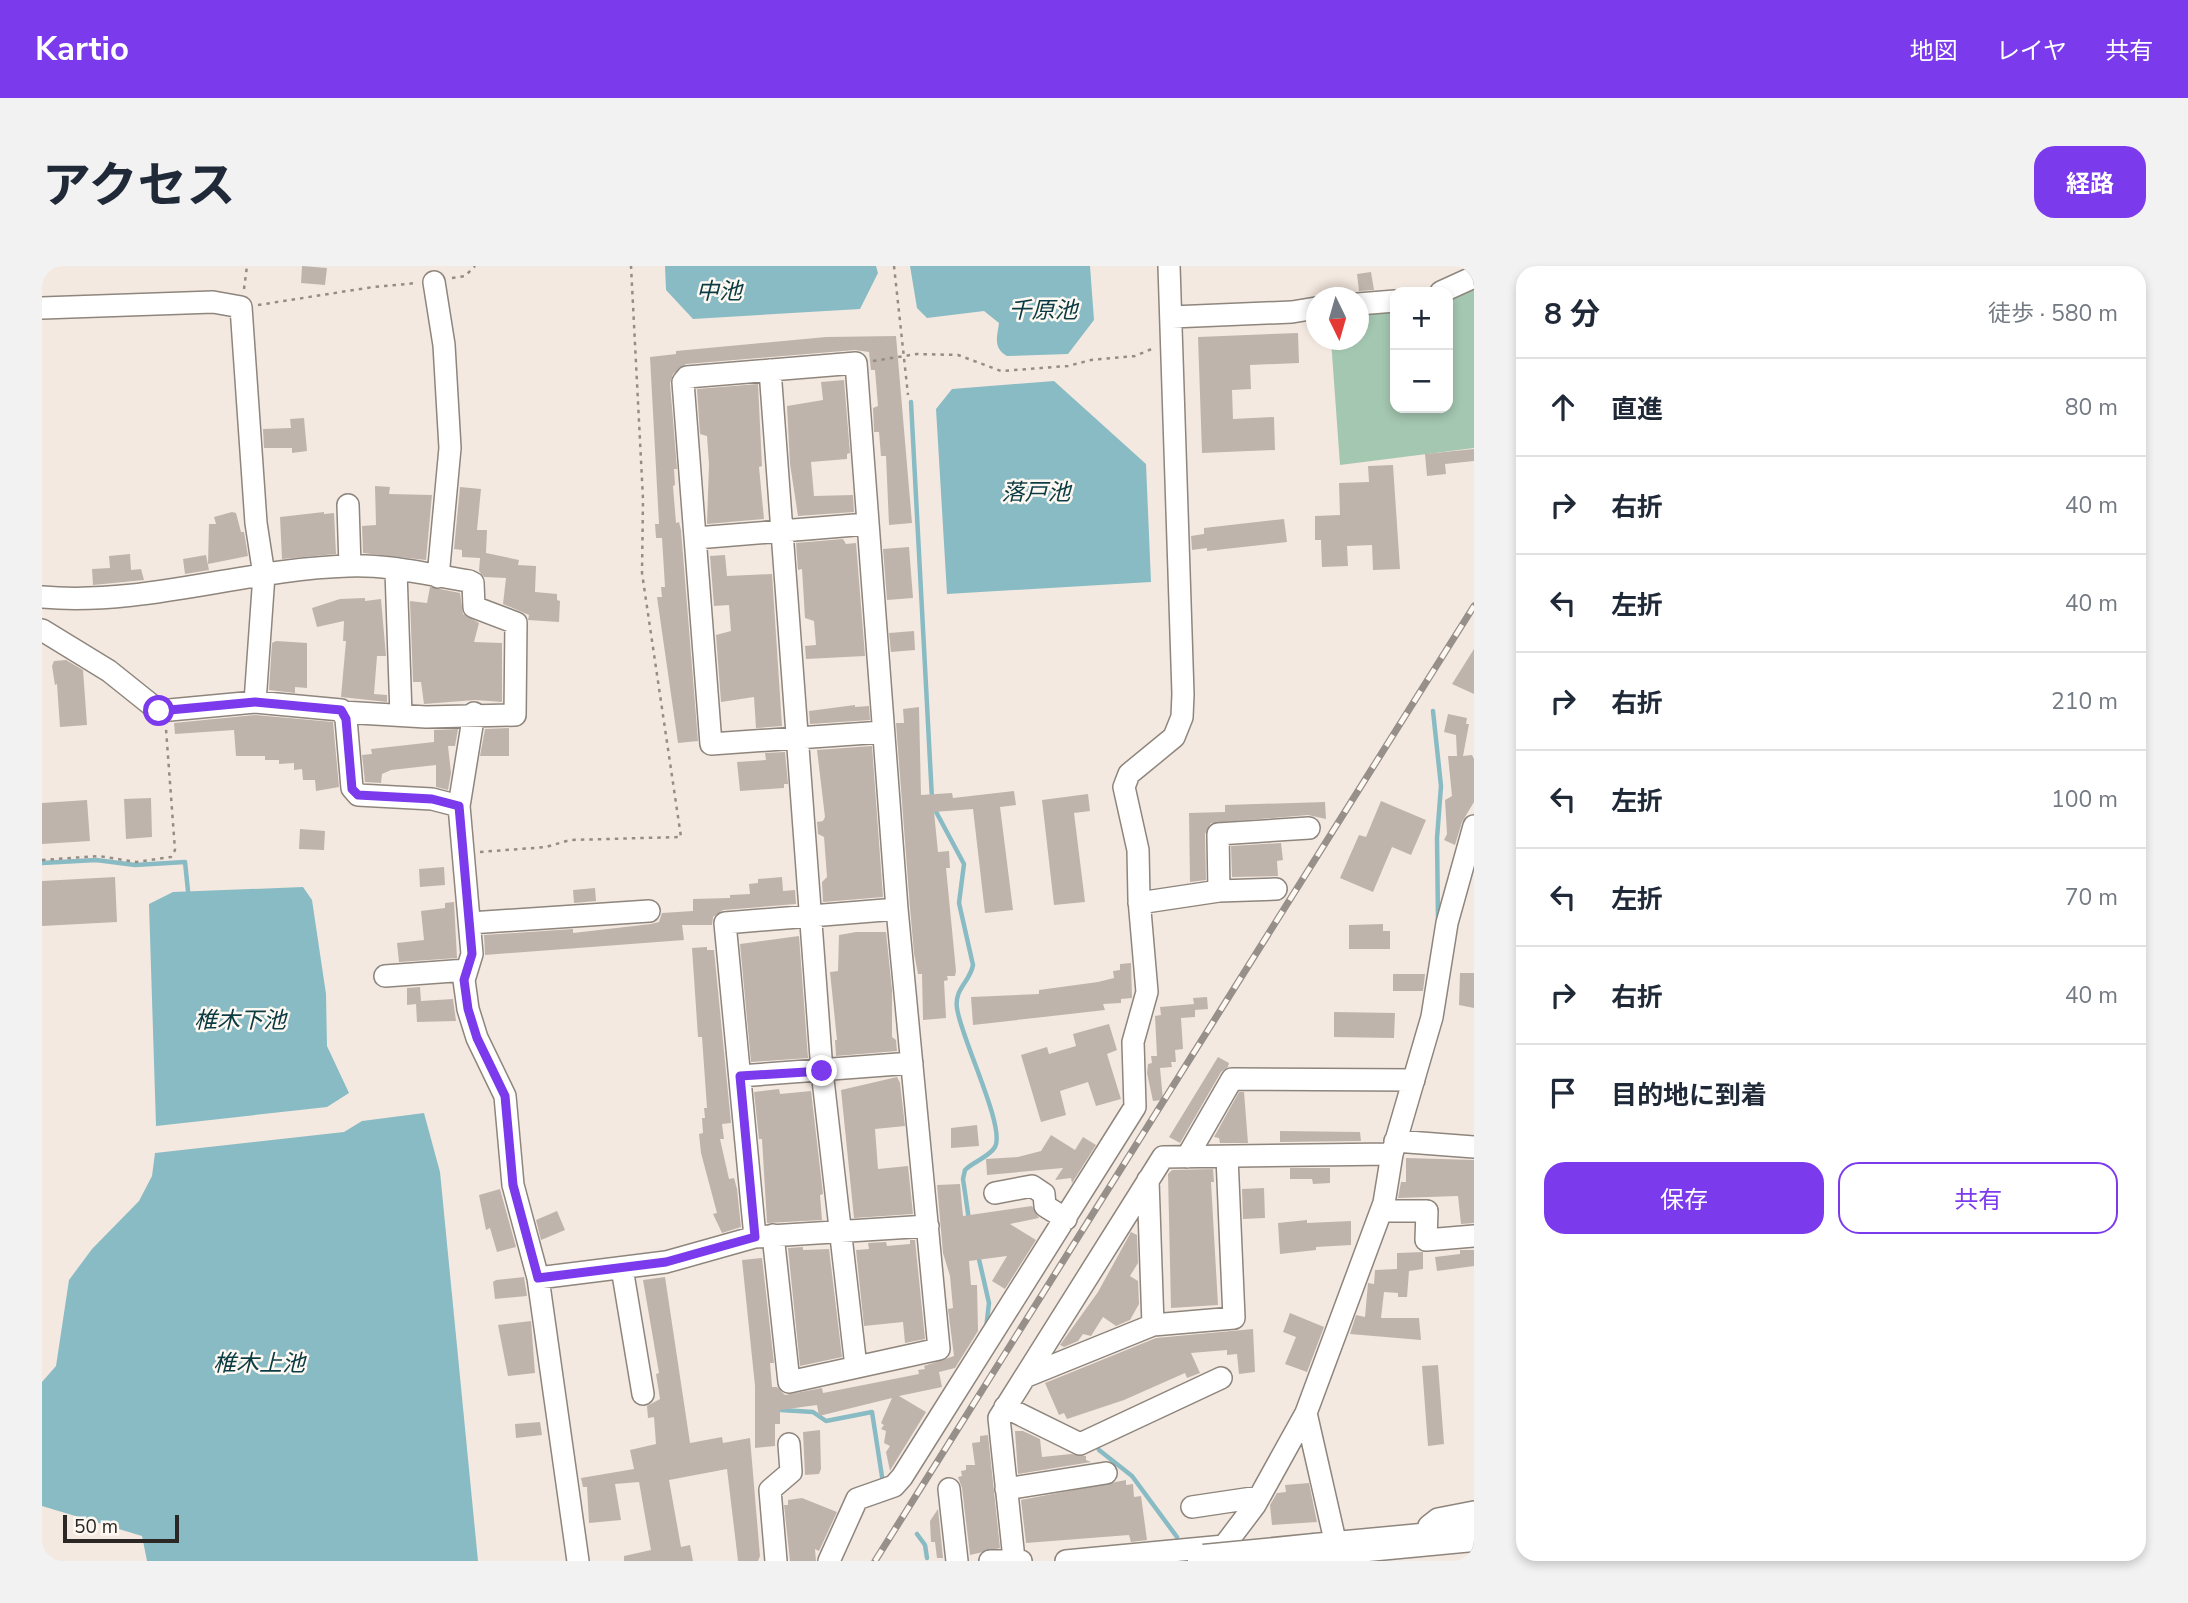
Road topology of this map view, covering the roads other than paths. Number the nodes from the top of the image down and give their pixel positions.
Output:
1 (1169, 266) edge
2 (1474, 277) edge
3 (434, 282) road end
4 (1452, 287) edge
5 (1390, 301) edge
6 (1369, 303) edge
7 (42, 309) edge
8 (1306, 310) edge
9 (1172, 317) junction
10 (770, 370) junction
11 (348, 505) dead end
12 (867, 524) junction
13 (782, 531) junction
14 (696, 538) junction
15 (350, 566) junction
16 (396, 571) junction
17 (264, 575) junction
18 (438, 576) junction
19 (42, 597) edge
20 (42, 630) edge
21 (255, 702) junction
22 (342, 712) junction
23 (474, 713) junction
24 (401, 715) junction
25 (883, 732) junction
26 (798, 738) junction
27 (459, 806) junction
28 (1474, 826) edge
29 (1309, 828) dead end
30 (1469, 864) edge
31 (1276, 889) dead end
32 (1219, 891) junction
33 (1139, 903) junction
34 (897, 909) junction
35 (649, 911) dead end
36 (812, 918) junction
37 (470, 923) junction
38 (467, 970) junction
39 (385, 976) dead end
40 (912, 1063) junction
41 (822, 1071) junction
42 (740, 1076) junction
43 (1410, 1080) junction
44 (1474, 1147) edge
45 (1390, 1151) junction
46 (1187, 1157) junction
47 (1227, 1157) junction
48 (1147, 1180) junction
49 (995, 1193) dead end
50 (1381, 1211) junction
51 (1066, 1219) junction
52 (928, 1226) junction
53 (840, 1233) junction
54 (764, 1236) junction
55 (1474, 1236) edge
56 (622, 1269) junction
57 (538, 1278) junction
58 (1153, 1325) junction
59 (856, 1367) junction
60 (1027, 1376) junction
61 (1221, 1378) dead end
62 (643, 1394) dead end
63 (1005, 1408) junction
64 (1306, 1413) junction
65 (789, 1444) dead end
66 (1106, 1473) dead end
67 (949, 1489) dead end
68 (1006, 1489) junction
69 (1253, 1498) junction
70 (1192, 1507) dead end
71 (1474, 1512) edge
72 (1474, 1535) edge
73 (1429, 1539) junction
74 (1333, 1553) edge
75 (1018, 1560) edge
76 (1076, 1560) edge
77 (578, 1561) edge
78 (776, 1561) edge
79 (828, 1561) edge
80 (957, 1561) edge
81 (990, 1561) edge
82 (1204, 1561) edge

1 - 9 street
2 - 4 street
3 - 18 street
5 - 6 street
7 - 17 street
8 - 9 street
9 - 33 street
10 - 12 street
10 - 13 street
10 - 14 street
11 - 15 street
12 - 13 street
12 - 25 street
13 - 14 street
13 - 26 street
14 - 26 street
15 - 16 street
15 - 17 street
16 - 18 street
16 - 24 street
17 - 19 street
17 - 21 street
18 - 23 street
20 - 21 street
21 - 22 street
22 - 24 street
22 - 27 street
23 - 24 street
23 - 27 street
25 - 26 street
25 - 34 street
26 - 36 street
27 - 37 street
28 - 30 street
29 - 32 street
30 - 43 street
31 - 32 street
32 - 33 street
33 - 51 street
34 - 36 street
34 - 40 street
35 - 37 street
36 - 41 street
36 - 42 street
37 - 38 street
38 - 39 street
38 - 57 street
40 - 41 street
40 - 52 street
41 - 42 street
41 - 53 street
42 - 54 street
43 - 45 street
43 - 46 street
44 - 45 street
45 - 47 street
45 - 50 street
46 - 47 street
46 - 48 street
47 - 58 street
48 - 58 street
48 - 60 street
49 - 51 street
50 - 55 street
50 - 64 street
51 - 79 street
52 - 53 street
52 - 59 street
53 - 54 street
53 - 59 street
54 - 56 street
54 - 59 street
56 - 57 street
56 - 62 street
57 - 77 street
58 - 60 street
60 - 63 street
61 - 63 street
63 - 68 street
64 - 69 street
64 - 74 street
65 - 78 street
66 - 68 street
67 - 80 street
68 - 75 street
69 - 70 street
69 - 76 street
71 - 73 street
72 - 73 highway
73 - 74 highway
74 - 82 highway, bridge
75 - 81 street

